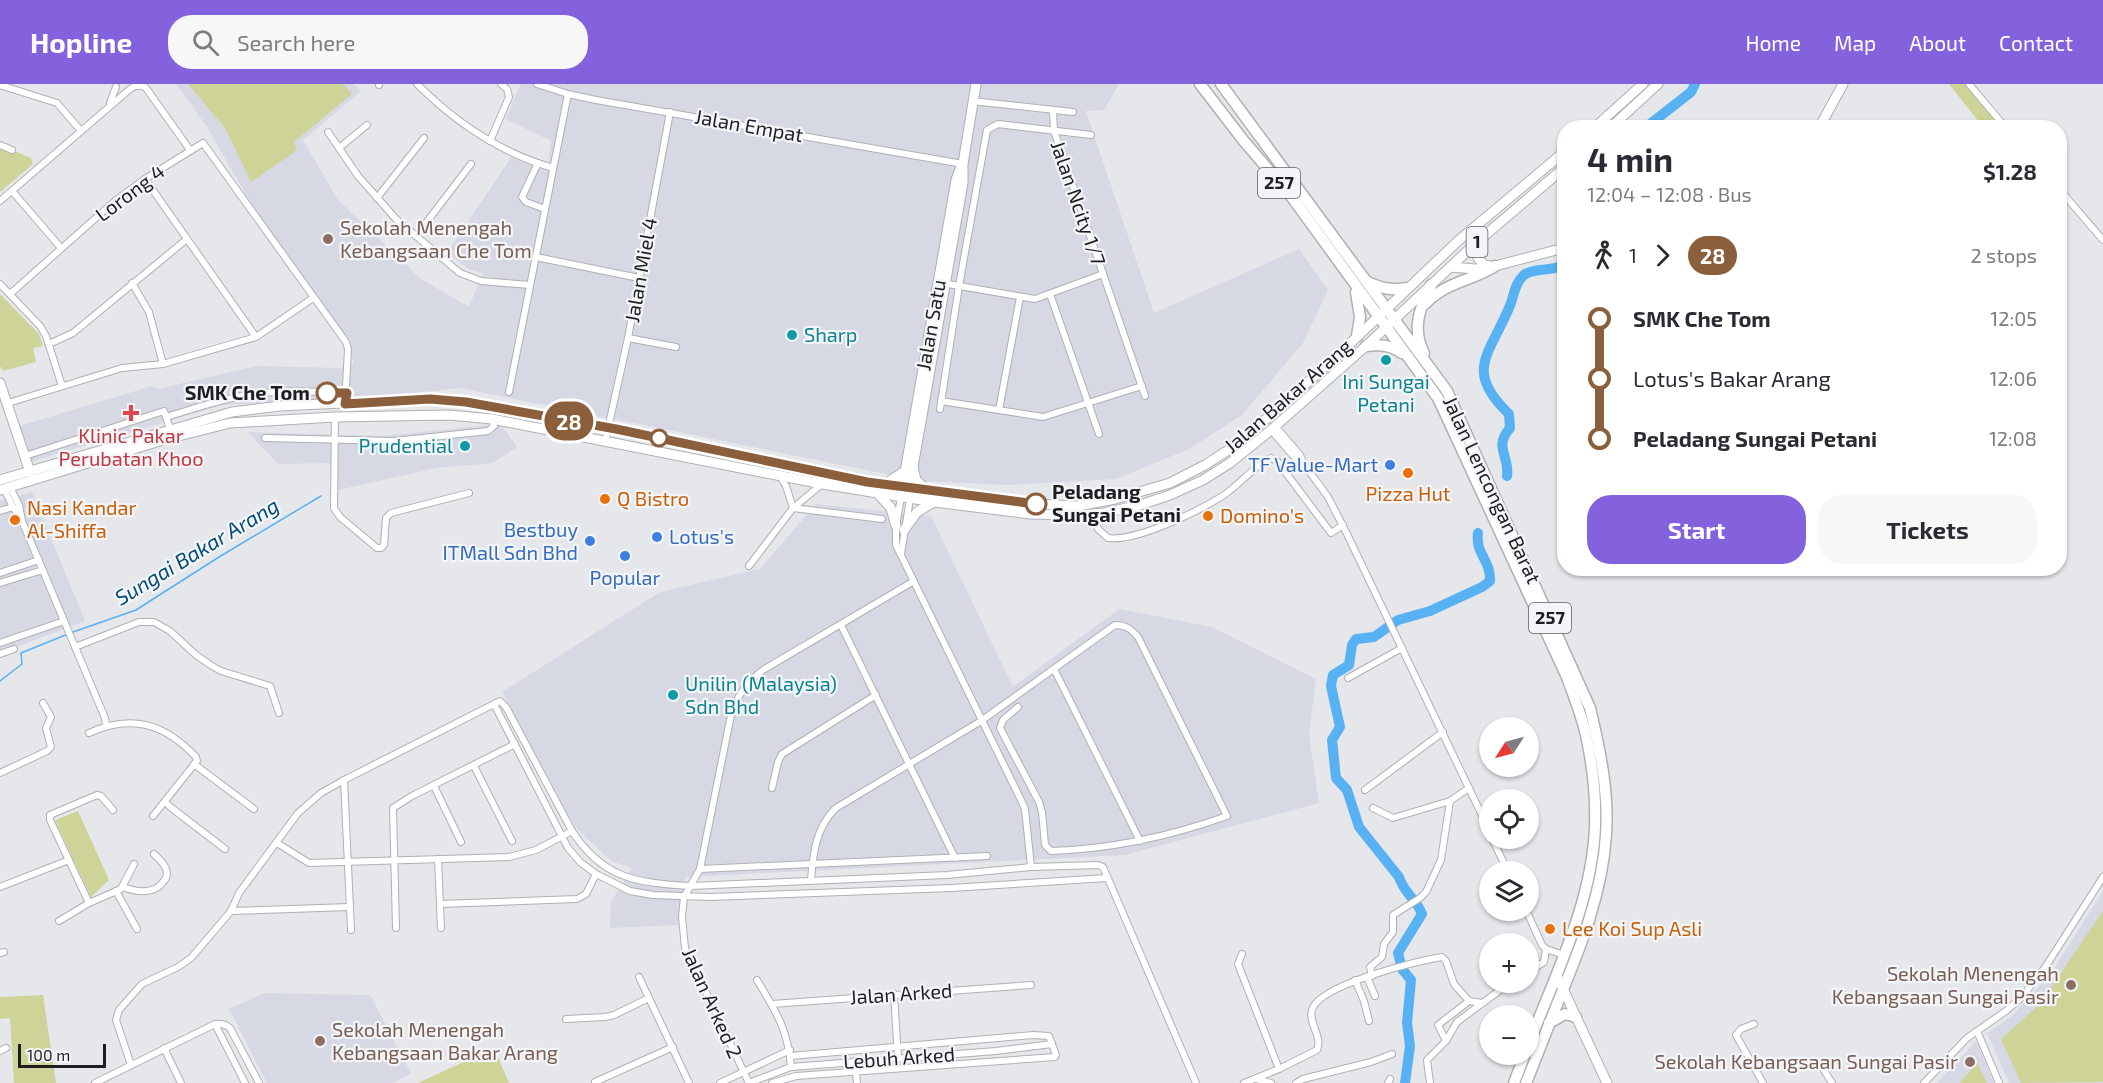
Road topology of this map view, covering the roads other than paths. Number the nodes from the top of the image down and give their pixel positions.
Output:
1 (417, 84) edge
2 (501, 84) edge
3 (537, 84) edge
4 (976, 84) edge
5 (1200, 84) edge
6 (1209, 84) edge
7 (1221, 84) edge
8 (1643, 84) edge
9 (1658, 84) edge
10 (1843, 84) edge
11 (1969, 84) edge
12 (0, 86) edge
13 (114, 86) edge
14 (130, 89) junction
15 (568, 94) junction
16 (972, 101) junction
17 (1053, 110) junction
18 (102, 112) junction
19 (670, 112) junction
20 (1073, 112) dead end
21 (1603, 120) edge
22 (1619, 120) edge
23 (1823, 120) edge
24 (1999, 120) edge
25 (367, 125) dead end
26 (81, 130) junction
27 (1054, 131) junction
28 (327, 132) dead end
29 (1091, 135) dead end
30 (424, 138) dead end
31 (1243, 140) junction
32 (490, 141) junction
33 (0, 145) edge
34 (339, 148) junction
35 (12, 150) dead end
36 (189, 150) junction
37 (1557, 158) edge
38 (471, 164) dead end
39 (538, 164) junction
40 (963, 164) junction
41 (554, 168) junction
42 (1557, 174) edge
43 (145, 179) junction
44 (12, 191) junction
45 (377, 198) junction
46 (2067, 198) edge
47 (0, 201) edge
48 (545, 209) junction
49 (416, 236) junction
50 (187, 239) junction
51 (2103, 240) edge
52 (1477, 242) junction
53 (61, 248) junction
54 (1557, 250) edge
55 (536, 257) junction
56 (1496, 266) junction
57 (1450, 267) junction
58 (1103, 274) junction
59 (639, 278) junction
60 (132, 283) junction
61 (942, 283) junction
62 (1358, 283) junction
63 (0, 284) edge
64 (530, 285) junction
65 (1431, 285) junction
66 (959, 286) junction
67 (1407, 288) junction
68 (10, 294) junction
69 (1050, 294) junction
70 (1020, 297) junction
71 (313, 298) junction
72 (1386, 309) junction
73 (1419, 310) junction
74 (1377, 317) junction
75 (1394, 320) junction
76 (1385, 328) junction
77 (1356, 336) junction
78 (256, 337) junction
79 (628, 338) junction
80 (49, 344) junction
81 (1366, 346) junction
82 (676, 347) dead end
83 (1407, 357) junction
84 (163, 364) junction
85 (1439, 380) junction
86 (0, 383) edge
87 (1142, 386) junction
88 (62, 387) junction
89 (276, 392) junction
90 (509, 392) dead end
91 (347, 393) junction
92 (1145, 396) dead end
93 (225, 400) junction
94 (8, 403) junction
95 (1088, 403) junction
96 (345, 404) junction
97 (279, 406) junction
98 (293, 406) junction
99 (999, 410) junction
100 (229, 413) junction
101 (165, 414) junction
102 (335, 417) junction
103 (294, 419) junction
104 (492, 419) junction
105 (608, 428) junction
106 (1273, 428) junction
107 (170, 429) junction
108 (1099, 434) dead end
109 (265, 438) dead end
110 (335, 441) junction
111 (605, 442) junction
112 (25, 456) junction
113 (909, 469) junction
114 (30, 472) junction
115 (779, 475) junction
116 (822, 484) junction
117 (885, 484) junction
118 (4, 487) edge
119 (926, 489) junction
120 (469, 493) dead end
121 (906, 493) junction
122 (878, 494) junction
123 (934, 502) junction
124 (13, 507) junction
125 (793, 508) junction
126 (0, 511) edge
127 (1092, 514) junction
128 (882, 519) dead end
129 (22, 520) junction
130 (1343, 525) junction
131 (900, 528) junction
132 (39, 560) junction
133 (749, 566) dead end
134 (43, 570) junction
135 (0, 573) edge
136 (914, 581) junction
137 (0, 583) edge
138 (66, 624) junction
139 (841, 626) junction
140 (0, 643) edge
141 (75, 646) junction
142 (1402, 648) junction
143 (14, 649) dead end
144 (0, 654) edge
145 (1054, 669) junction
146 (1348, 678) dead end
147 (876, 696) junction
148 (43, 703) dead end
149 (494, 704) junction
150 (1018, 707) dead end
151 (279, 713) dead end
152 (981, 721) junction
153 (106, 726) junction
154 (1443, 732) junction
155 (89, 734) dead end
156 (515, 744) junction
157 (194, 764) junction
158 (910, 764) junction
159 (474, 766) junction
160 (0, 773) edge
161 (344, 780) junction
162 (434, 786) junction
163 (772, 788) dead end
164 (1469, 788) junction
165 (1365, 790) dead end
166 (1035, 794) junction
167 (1021, 800) junction
168 (165, 801) junction
169 (1450, 801) junction
170 (1373, 808) dead end
171 (254, 809) dead end
172 (1479, 809) edge
173 (112, 810) dead end
174 (153, 816) dead end
175 (572, 831) junction
176 (561, 836) junction
177 (1140, 841) junction
178 (461, 842) dead end
179 (512, 842) dead end
180 (277, 843) junction
181 (225, 849) dead end
182 (154, 854) dead end
183 (987, 856) dead end
184 (955, 858) junction
185 (438, 859) junction
186 (69, 860) junction
187 (394, 860) junction
188 (348, 861) junction
189 (134, 864) dead end
190 (812, 864) junction
191 (1031, 867) junction
192 (700, 869) junction
193 (596, 874) junction
194 (947, 875) junction
195 (2103, 877) edge
196 (1107, 878) junction
197 (811, 880) junction
198 (691, 886) junction
199 (0, 887) edge
200 (123, 887) junction
201 (951, 888) junction
202 (116, 891) junction
203 (684, 897) junction
204 (89, 903) junction
205 (440, 904) junction
206 (350, 907) junction
207 (231, 911) junction
208 (59, 921) dead end
209 (1531, 921) edge
210 (396, 928) dead end
211 (441, 928) dead end
212 (137, 930) dead end
213 (351, 930) dead end
214 (1546, 949) junction
215 (1242, 954) dead end
216 (1564, 956) junction
217 (1539, 965) edge
218 (639, 976) dead end
219 (1369, 976) junction
220 (1557, 976) junction
221 (757, 980) dead end
222 (1355, 980) junction
223 (1031, 985) dead end
224 (1563, 989) junction
225 (1496, 993) edge
226 (894, 994) junction
227 (1375, 996) dead end
228 (648, 998) junction
229 (1469, 1000) junction
230 (1482, 1003) junction
231 (771, 1004) junction
232 (1576, 1017) junction
233 (566, 1019) dead end
234 (1539, 1019) edge
235 (1369, 1021) dead end
236 (1549, 1023) junction
237 (215, 1024) junction
238 (1754, 1024) dead end
239 (1977, 1031) junction
240 (1446, 1041) junction
241 (1053, 1044) junction
242 (897, 1046) junction
243 (673, 1047) junction
244 (164, 1048) junction
245 (790, 1053) junction
246 (1392, 1054) dead end
247 (898, 1058) junction
248 (855, 1061) junction
249 (131, 1065) junction
250 (1521, 1065) edge
251 (791, 1067) junction
252 (1822, 1067) dead end
253 (1279, 1069) junction
254 (744, 1072) junction
255 (856, 1072) junction
256 (1255, 1079) junction
257 (109, 1080) edge
258 (595, 1082) edge
259 (95, 1083) edge
260 (182, 1083) edge
261 (245, 1083) edge
262 (259, 1083) edge
263 (689, 1083) edge
264 (720, 1083) edge
265 (749, 1083) edge
266 (772, 1083) edge
267 (857, 1083) edge
268 (1196, 1083) edge
269 (1244, 1083) edge
270 (1270, 1083) edge
271 (1296, 1083) edge
272 (1430, 1083) edge
273 (1514, 1083) edge
274 (1526, 1083) edge
275 (1607, 1083) edge
276 (1763, 1083) edge
277 (1832, 1083) edge
278 (1924, 1083) edge
279 (1999, 1083) edge

1 - 32 street
2 - 32 street
3 - 15 street, Jalan Empat
4 - 16 main road, Jalan Satu
5 - 31 highway, 257
6 - 31 highway
7 - 62 highway, 257
8 - 21 main road
9 - 22 main road
10 - 23 main road
11 - 24 street
12 - 26 street
13 - 14 street
13 - 18 street
14 - 18 street
14 - 36 street
15 - 19 street, Jalan Empat
15 - 41 street
16 - 17 street
16 - 40 main road, Jalan Satu
17 - 20 street
17 - 27 street, Jalan Ncity 1/7
18 - 26 street
19 - 40 street, Jalan Empat
19 - 59 street, Jalan Miel 4
25 - 34 street
26 - 44 street
27 - 29 street
27 - 58 street, Jalan Ncity 1/7
27 - 66 street
28 - 34 street
30 - 45 street
31 - 62 highway, 257
32 - 39 street
33 - 35 street
34 - 45 street
36 - 43 street, Lorong 4
36 - 71 street, Lorong 4
37 - 67 main road, Jalan Bakar Arang / 1
38 - 49 street
39 - 41 street
39 - 48 street
40 - 61 main road, Jalan Satu
41 - 48 street
42 - 52 main road, Jalan Bakar Arang / 1
43 - 50 street
43 - 53 street, Lorong 4
44 - 47 street
44 - 53 street
45 - 49 street
46 - 51 street
48 - 55 street
49 - 64 street
50 - 60 street
50 - 78 street
52 - 56 main road
52 - 57 main road, Jalan Bakar Arang / 1
53 - 68 street, Lorong 4
54 - 56 main road
55 - 59 street
55 - 64 street
56 - 57 main road
56 - 73 highway
57 - 65 main road, Jalan Bakar Arang / 1
58 - 69 street
58 - 87 street, Jalan Ncity 1/7
59 - 79 street, Jalan Miel 4
60 - 80 street
60 - 84 street
61 - 66 street
61 - 113 main road, Jalan Satu
62 - 67 highway
62 - 72 highway, 257
62 - 74 highway, 257
62 - 77 highway
63 - 68 street
64 - 90 street
65 - 73 highway
65 - 75 main road, Jalan Bakar Arang / 1
66 - 70 street
66 - 99 street
67 - 72 main road, Jalan Bakar Arang / 1
68 - 80 street
69 - 70 street
69 - 95 street
70 - 99 street
71 - 78 street
71 - 91 street
72 - 74 main road, Jalan Bakar Arang / 1
72 - 75 highway, 257
73 - 85 highway
74 - 76 highway, 257
74 - 77 main road, Jalan Bakar Arang / 1
75 - 76 main road, Jalan Bakar Arang / 1
75 - 85 highway, Jalan Lencongan Barat / 257
76 - 81 main road, Jalan Bakar Arang / 1
76 - 83 highway, Jalan Lencongan Barat / 257
77 - 119 main road, Jalan Bakar Arang / 1
78 - 84 street
79 - 82 street
79 - 105 street, Jalan Miel 4
80 - 88 street
81 - 83 highway
81 - 106 main road, Jalan Bakar Arang / 1
83 - 216 highway, Jalan Lencongan Barat / 257
84 - 88 street
85 - 224 highway, Jalan Lencongan Barat / 257
86 - 94 main road
87 - 92 street, Jalan Ncity 1/7
87 - 95 street
88 - 94 street
89 - 91 street
89 - 93 street
89 - 97 street
91 - 96 street
93 - 100 street
93 - 101 street
94 - 112 main road
95 - 99 street
95 - 108 street
96 - 98 main road, Jalan Bakar Arang / 1
96 - 105 main road, Jalan Bakar Arang / 1
97 - 98 main road, Jalan Bakar Arang / 1
97 - 100 main road, Jalan Bakar Arang / 1
98 - 103 main road
100 - 107 main road, Jalan Bakar Arang / 1
101 - 107 street
101 - 112 street
102 - 103 main road, Jalan Bakar Arang / 1
102 - 104 main road, Jalan Bakar Arang / 1
102 - 110 street
103 - 118 main road, Jalan Bakar Arang / 1
104 - 110 street
104 - 111 main road, Jalan Bakar Arang / 1
105 - 111 street, Jalan Miel 4
105 - 117 main road, Jalan Bakar Arang / 1
106 - 127 main road, Jalan Bakar Arang / 1
106 - 130 street
107 - 114 main road, Jalan Bakar Arang / 1
109 - 110 street
110 - 120 street
111 - 115 main road, Jalan Bakar Arang / 1
112 - 114 main road
113 - 117 main road
113 - 119 main road
113 - 121 main road, Jalan Satu
114 - 118 main road, Jalan Bakar Arang / 1
115 - 116 main road, Jalan Bakar Arang / 1
115 - 125 street
116 - 122 main road, Jalan Bakar Arang / 1
116 - 125 street
117 - 121 main road, Jalan Bakar Arang / 1
118 - 124 street
118 - 129 street
119 - 121 main road, Jalan Bakar Arang / 1
121 - 122 main road, Jalan Bakar Arang / 1
121 - 123 main road, Jalan Bakar Arang / 1
121 - 131 street
122 - 131 main road
123 - 127 main road, Jalan Bakar Arang / 1
123 - 131 main road
124 - 126 street
124 - 129 street
125 - 128 street
125 - 133 street
127 - 130 street
129 - 132 street
130 - 142 street
131 - 136 street
132 - 134 street
132 - 135 street
134 - 137 street
134 - 138 street
136 - 139 street
136 - 152 street
138 - 140 street
138 - 141 street
139 - 147 street
139 - 192 street
141 - 151 street
141 - 153 street
142 - 146 street
142 - 154 street
143 - 144 street
145 - 152 street
145 - 177 street
145 - 177 street
147 - 158 street
147 - 163 street
148 - 160 street
149 - 156 street
149 - 161 street
149 - 175 street
150 - 166 street
152 - 158 street
152 - 167 street
153 - 155 street
153 - 157 street
154 - 164 street
154 - 165 street
156 - 159 street
156 - 176 street
157 - 168 street
157 - 171 street
158 - 184 street
158 - 190 street
159 - 162 street
159 - 179 street
161 - 180 street
161 - 188 street
162 - 178 street
162 - 187 street
164 - 169 street
164 - 172 street
166 - 167 street
166 - 177 street
167 - 191 street
168 - 174 street
168 - 181 street
169 - 170 street
169 - 219 street
173 - 186 street
175 - 176 street
175 - 198 street
176 - 185 street
176 - 193 street
180 - 188 street
180 - 207 street
182 - 200 street
183 - 184 street
184 - 190 street
185 - 187 street
185 - 205 street
186 - 199 street
186 - 204 street
187 - 188 street
187 - 210 street
188 - 206 street
189 - 200 street
190 - 192 street
190 - 197 street
191 - 194 street
191 - 196 street
192 - 198 street
193 - 203 street
193 - 205 street
194 - 197 street
194 - 201 street
195 - 239 street
196 - 201 street
196 - 268 street
197 - 198 street
198 - 203 street
200 - 202 street
201 - 203 street
202 - 204 street
202 - 212 street
203 - 254 street, Jalan Arked 2
204 - 208 street
205 - 211 street
206 - 207 street
206 - 213 street
207 - 249 street
209 - 214 street
214 - 216 street
214 - 217 street
215 - 253 street
216 - 220 highway, Jalan Lencongan Barat / 257
218 - 228 street
219 - 222 street
219 - 227 street
219 - 229 street
220 - 224 main road
220 - 234 highway, Jalan Lencongan Barat / 257
221 - 231 street
222 - 235 street
222 - 253 street
223 - 226 street, Jalan Arked
224 - 232 main road
224 - 236 highway, Jalan Lencongan Barat / 257
225 - 230 street
226 - 231 street, Jalan Arked
226 - 242 street
228 - 233 street
228 - 243 street
229 - 230 street
229 - 240 street
230 - 240 street
231 - 245 street
232 - 236 highway
232 - 275 main road
236 - 274 highway, Jalan Lencongan Barat / 257
237 - 244 street
237 - 261 street
237 - 262 street
238 - 276 street
239 - 278 street
239 - 279 street
240 - 272 street
241 - 242 street
241 - 247 street, Lebuh Arked
241 - 255 street
242 - 245 street
242 - 247 street
243 - 258 street
243 - 263 street
244 - 249 street
244 - 260 street
245 - 251 street
245 - 254 street
246 - 271 street
247 - 248 street, Lebuh Arked
248 - 251 street, Lebuh Arked
248 - 255 street
249 - 257 street
250 - 273 highway
251 - 265 street, Lebuh Arked
252 - 277 street
253 - 256 street
254 - 264 street
254 - 265 street, Jalan Arked 2
255 - 266 street
255 - 267 street
256 - 269 street
256 - 270 street
257 - 259 street

